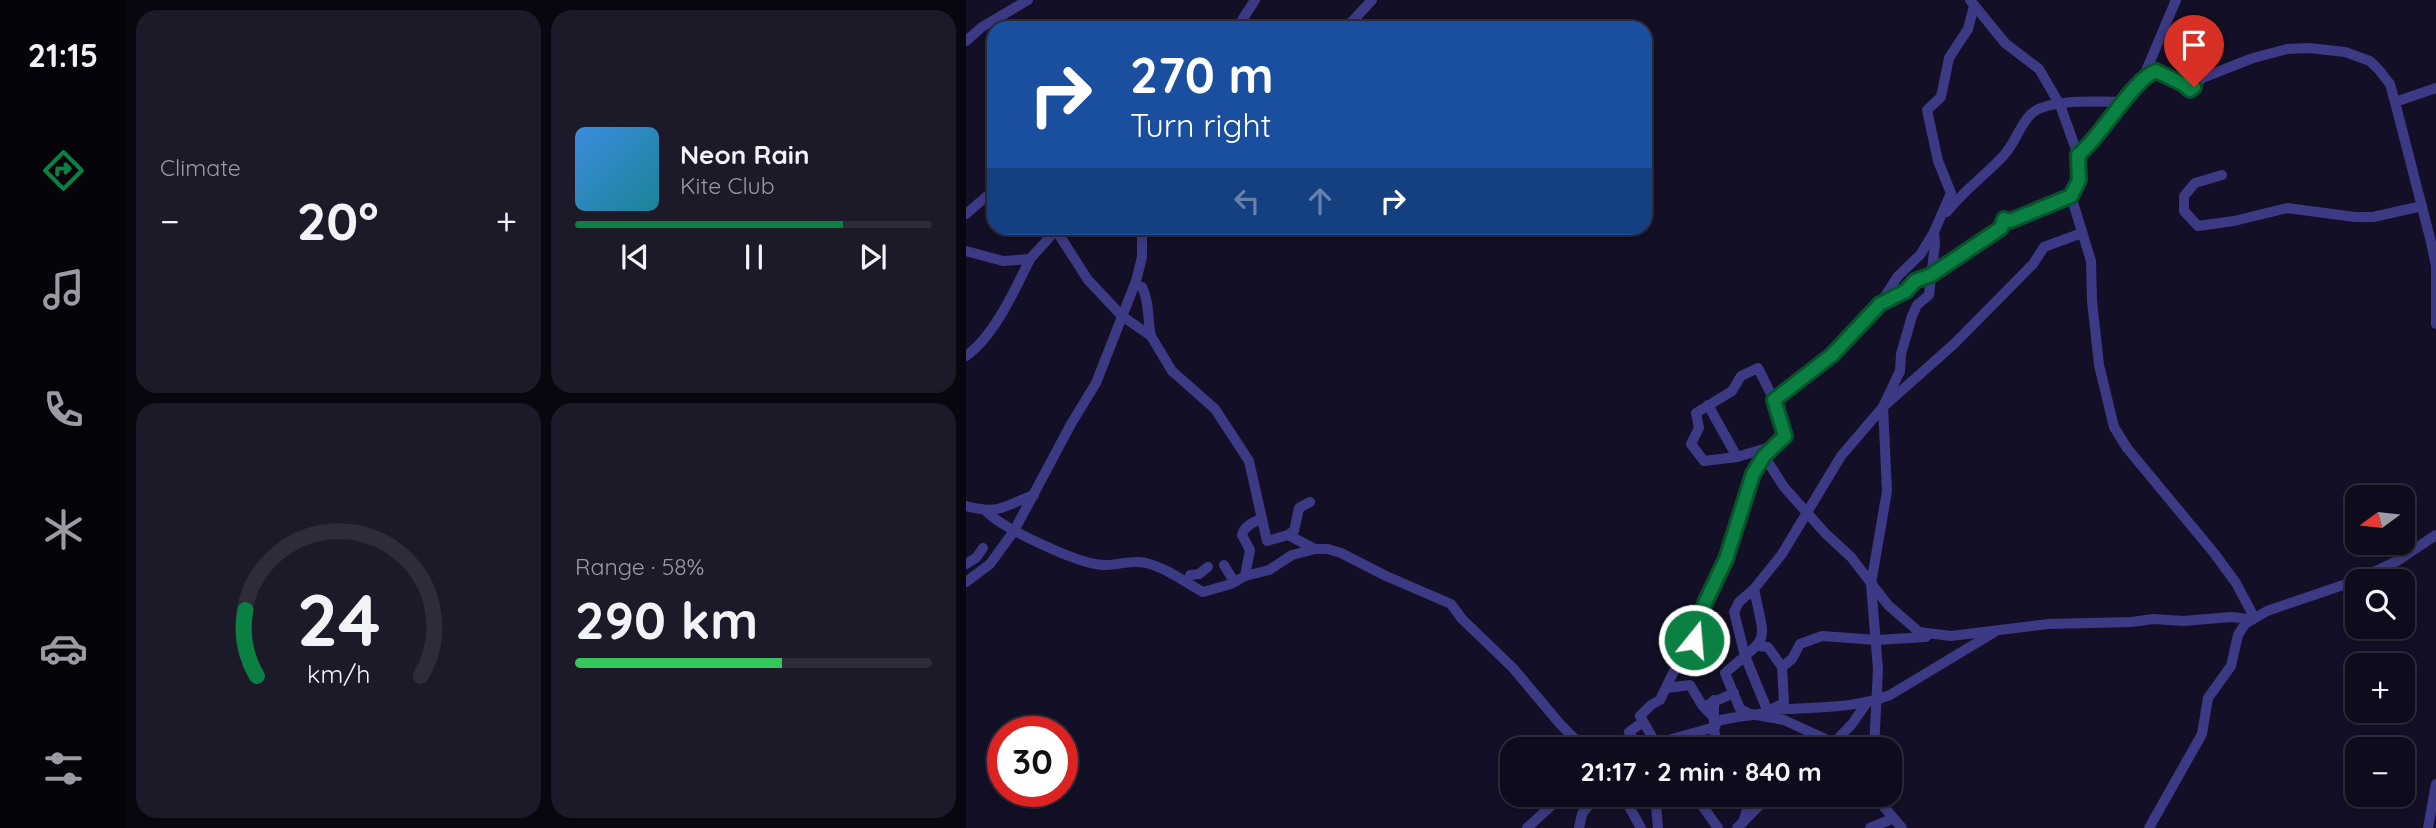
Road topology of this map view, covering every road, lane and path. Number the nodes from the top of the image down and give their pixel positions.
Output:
1 (1028, 0) edge
2 (1255, 0) edge
3 (1372, 0) edge
4 (2175, 0) edge
5 (1972, 3) edge
6 (992, 21) edge
7 (1242, 21) edge
8 (1352, 21) edge
9 (987, 24) edge
10 (966, 41) edge
11 (2143, 78) junction
12 (2436, 88) edge
13 (2395, 102) junction
14 (2125, 103) junction
15 (2060, 105) junction
16 (2078, 155) junction
17 (2222, 175) dead end
18 (987, 196) edge
19 (2071, 196) junction
20 (2422, 206) junction
21 (966, 214) edge
22 (1942, 218) junction
23 (1934, 232) junction
24 (2082, 233) junction
25 (1049, 235) edge
26 (1060, 235) edge
27 (1142, 235) edge
28 (966, 251) edge
29 (2435, 257) edge
30 (1030, 259) junction
31 (1931, 275) junction
32 (1135, 285) junction
33 (1880, 304) junction
34 (1122, 316) junction
35 (2436, 324) edge
36 (1150, 336) junction
37 (966, 356) edge
38 (1774, 400) junction
39 (1708, 405) junction
40 (1883, 407) junction
41 (1773, 446) junction
42 (1764, 456) junction
43 (1737, 457) junction
44 (1034, 495) junction
45 (1310, 502) dead end
46 (966, 506) edge
47 (1807, 511) junction
48 (986, 512) junction
49 (1261, 519) junction
50 (1014, 531) junction
51 (2436, 535) edge
52 (1293, 536) junction
53 (983, 548) dead end
54 (1315, 549) junction
55 (1292, 555) junction
56 (966, 564) edge
57 (1224, 565) dead end
58 (1209, 567) dead end
59 (1179, 577) junction
60 (966, 579) edge
61 (1195, 580) junction
62 (1236, 580) junction
63 (1871, 584) junction
64 (1754, 589) junction
65 (2252, 618) junction
66 (2000, 631) junction
67 (1933, 636) junction
68 (1877, 640) junction
69 (1757, 646) junction
70 (1745, 656) junction
71 (1782, 667) junction
72 (1667, 688) junction
73 (1734, 693) junction
74 (1714, 700) junction
75 (1871, 702) junction
76 (1705, 707) junction
77 (1767, 713) junction
78 (1715, 721) junction
79 (1643, 722) junction
80 (1573, 737) edge
81 (1632, 737) edge
82 (1652, 737) edge
83 (1680, 737) edge
84 (1717, 737) edge
85 (1815, 737) edge
86 (1842, 737) edge
87 (1873, 737) edge
88 (2436, 785) edge
89 (1550, 807) edge
90 (1588, 807) edge
91 (1629, 807) edge
92 (1656, 807) edge
93 (1703, 807) edge
94 (1748, 807) edge
95 (1759, 807) edge
96 (1883, 807) edge
97 (1892, 819) junction
98 (1740, 827) edge
99 (1527, 828) edge
100 (1578, 828) edge
101 (1641, 828) edge
102 (1658, 828) edge
103 (1718, 828) edge
104 (1872, 828) edge
105 (1902, 828) edge
106 (2149, 828) edge
107 (2428, 828) edge

1 - 6 street
2 - 7 street
3 - 8 street
4 - 11 street
5 - 15 street
5 - 22 street
9 - 10 street
11 - 13 street
11 - 14 street
12 - 13 street
13 - 20 street
14 - 15 street
14 - 16 street
15 - 16 street
15 - 22 street
16 - 19 street
17 - 20 street
18 - 21 street
19 - 24 street
19 - 31 street
20 - 29 street
22 - 23 street
23 - 31 street
23 - 33 street
24 - 40 street
24 - 65 street
25 - 30 street
26 - 34 street
27 - 32 street
28 - 30 street
29 - 35 street
30 - 37 street
31 - 33 street
31 - 40 street
32 - 34 street
32 - 36 street
33 - 38 street
34 - 36 street
34 - 44 street
36 - 49 street
38 - 39 street
38 - 41 street
39 - 43 street
39 - 43 street
40 - 47 street
40 - 63 street
41 - 42 street
41 - 43 street
42 - 47 street
42 - 72 street
44 - 48 street
44 - 50 street
45 - 52 street
46 - 48 street
47 - 63 street
47 - 64 street
48 - 50 street
49 - 52 street
49 - 62 street
50 - 59 street
50 - 60 street
51 - 65 street
52 - 54 street
52 - 55 street
53 - 56 street
54 - 55 street
54 - 80 street
55 - 62 street
57 - 62 street
58 - 61 street
59 - 61 street
59 - 61 street
61 - 62 street
63 - 67 street
63 - 68 street
64 - 69 street
64 - 70 street
65 - 66 street
65 - 106 street
66 - 67 street
66 - 75 street
67 - 68 street
68 - 71 street
68 - 75 street
69 - 70 street
69 - 71 street
70 - 73 street
70 - 77 street
71 - 77 street
72 - 76 street
72 - 79 street
73 - 74 street
73 - 77 street
74 - 76 street
74 - 78 street
75 - 77 street
75 - 86 street
75 - 87 street
76 - 78 street
77 - 78 street
77 - 85 street
78 - 83 street
78 - 84 street
79 - 81 street
79 - 82 street
88 - 107 street
89 - 99 street
90 - 100 street
91 - 101 street
92 - 102 street
93 - 103 street
94 - 98 street
95 - 98 street
96 - 97 street
97 - 104 street
97 - 105 street

